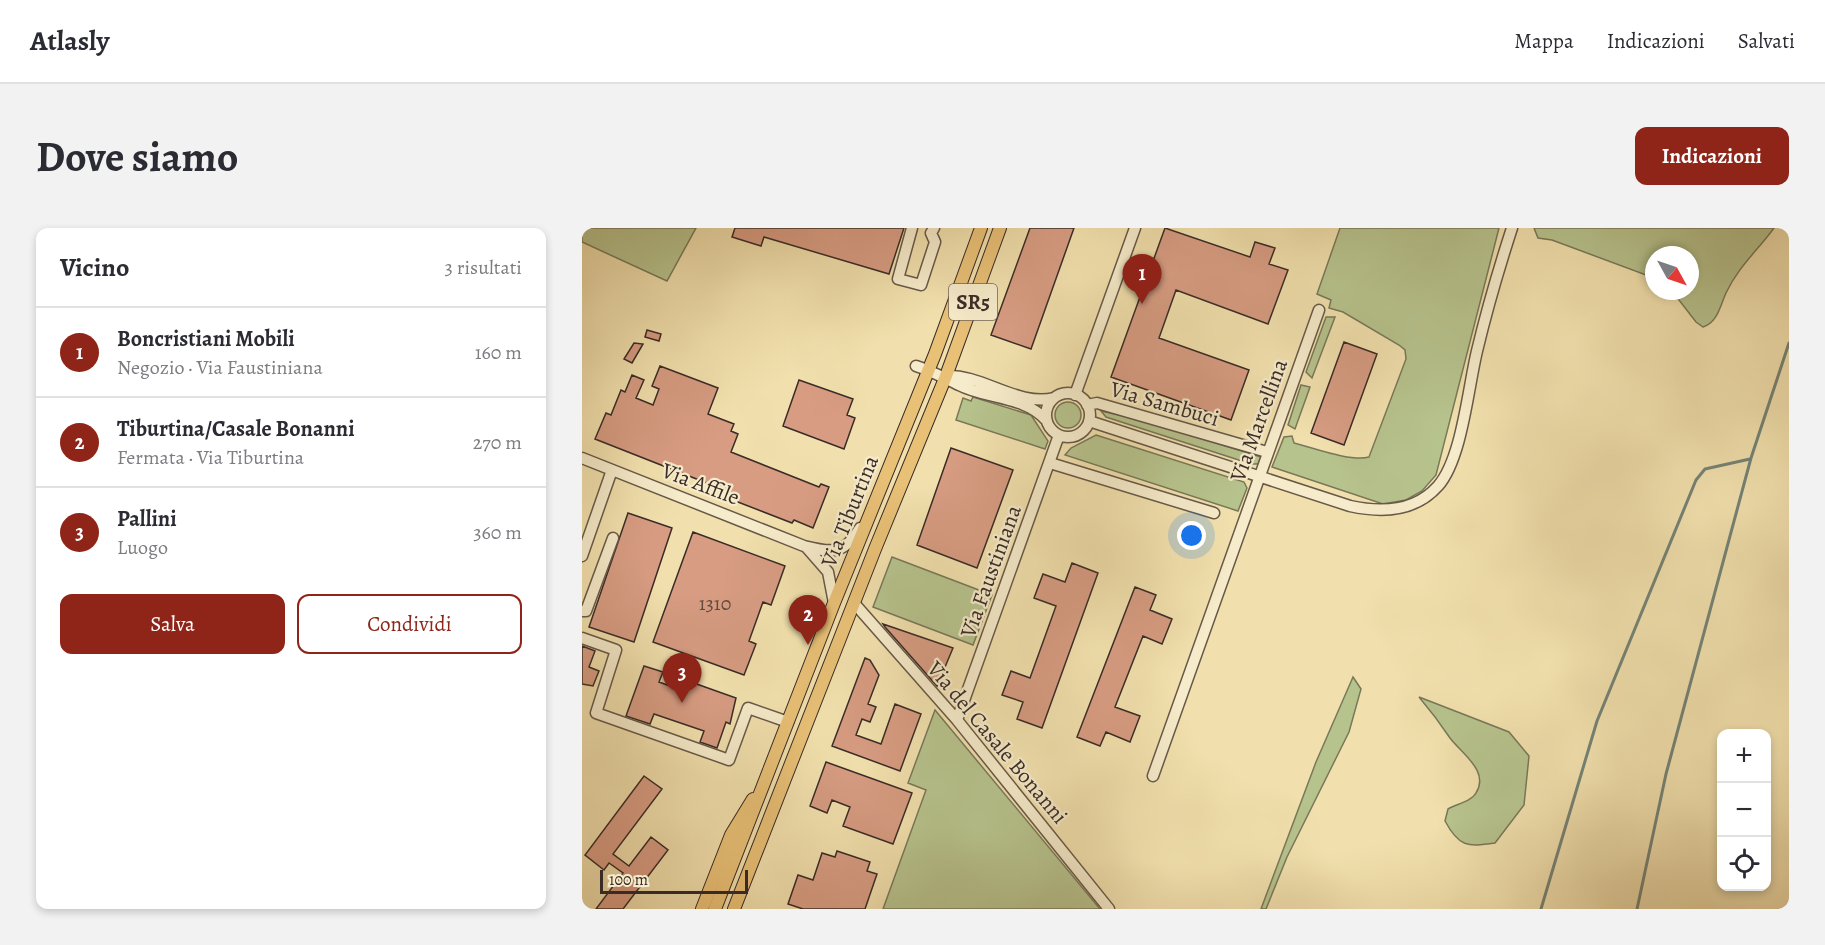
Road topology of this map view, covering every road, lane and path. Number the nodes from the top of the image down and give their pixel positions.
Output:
1 (912, 228) edge
2 (934, 228) edge
3 (979, 228) edge
4 (1000, 228) edge
5 (1135, 228) edge
6 (1512, 228) edge
7 (1319, 310) dead end
8 (916, 366) dead end
9 (929, 370) junction
10 (946, 376) junction
11 (1076, 395) junction
12 (1054, 398) junction
13 (1087, 405) junction
14 (1046, 420) junction
15 (1089, 421) junction
16 (1059, 435) junction
17 (1267, 453) junction
18 (582, 458) edge
19 (1050, 463) junction
20 (612, 470) junction
21 (1259, 474) junction
22 (875, 502) junction
23 (1214, 513) dead end
24 (613, 538) dead end
25 (804, 546) junction
26 (582, 556) edge
27 (834, 603) junction
28 (854, 603) junction
29 (582, 611) edge
30 (582, 638) edge
31 (957, 720) junction
32 (788, 722) junction
33 (1153, 776) dead end
34 (763, 787) junction
35 (702, 909) edge
36 (715, 909) edge
37 (735, 909) edge
38 (1109, 909) edge

1 - 2 street
3 - 9 main road, Via Tiburtina
4 - 10 main road, Via Tiburtina / SR5
5 - 11 street
6 - 21 street, Via Sambuci
7 - 17 street, Via Marcellina
8 - 9 street
9 - 10 street
9 - 22 main road, Via Tiburtina
10 - 12 street
10 - 14 street
10 - 28 main road, Via Tiburtina / SR5
11 - 12 street
11 - 13 street
12 - 14 street
13 - 15 street
13 - 17 street, Via Sambuci
14 - 16 street
15 - 16 street
15 - 21 street, Via Sambuci
16 - 19 street, Via Faustiniana
17 - 21 street, Via Marcellina
18 - 20 street, Via Affile
19 - 23 street
19 - 31 street, Via Faustiniana
20 - 25 street, Via Affile
20 - 26 street
21 - 33 street, Via Marcellina
22 - 25 street, Via Affile
22 - 27 main road, Via Tiburtina
24 - 29 street
25 - 27 street, Via Affile
27 - 32 main road, Via Tiburtina
28 - 31 street, Via del Casale Bonanni
28 - 37 main road, Via Tiburtina / SR5
30 - 32 street
31 - 38 street, Via del Casale Bonanni
32 - 34 main road, Via Tiburtina
34 - 35 main road
34 - 36 main road, Via Tiburtina

